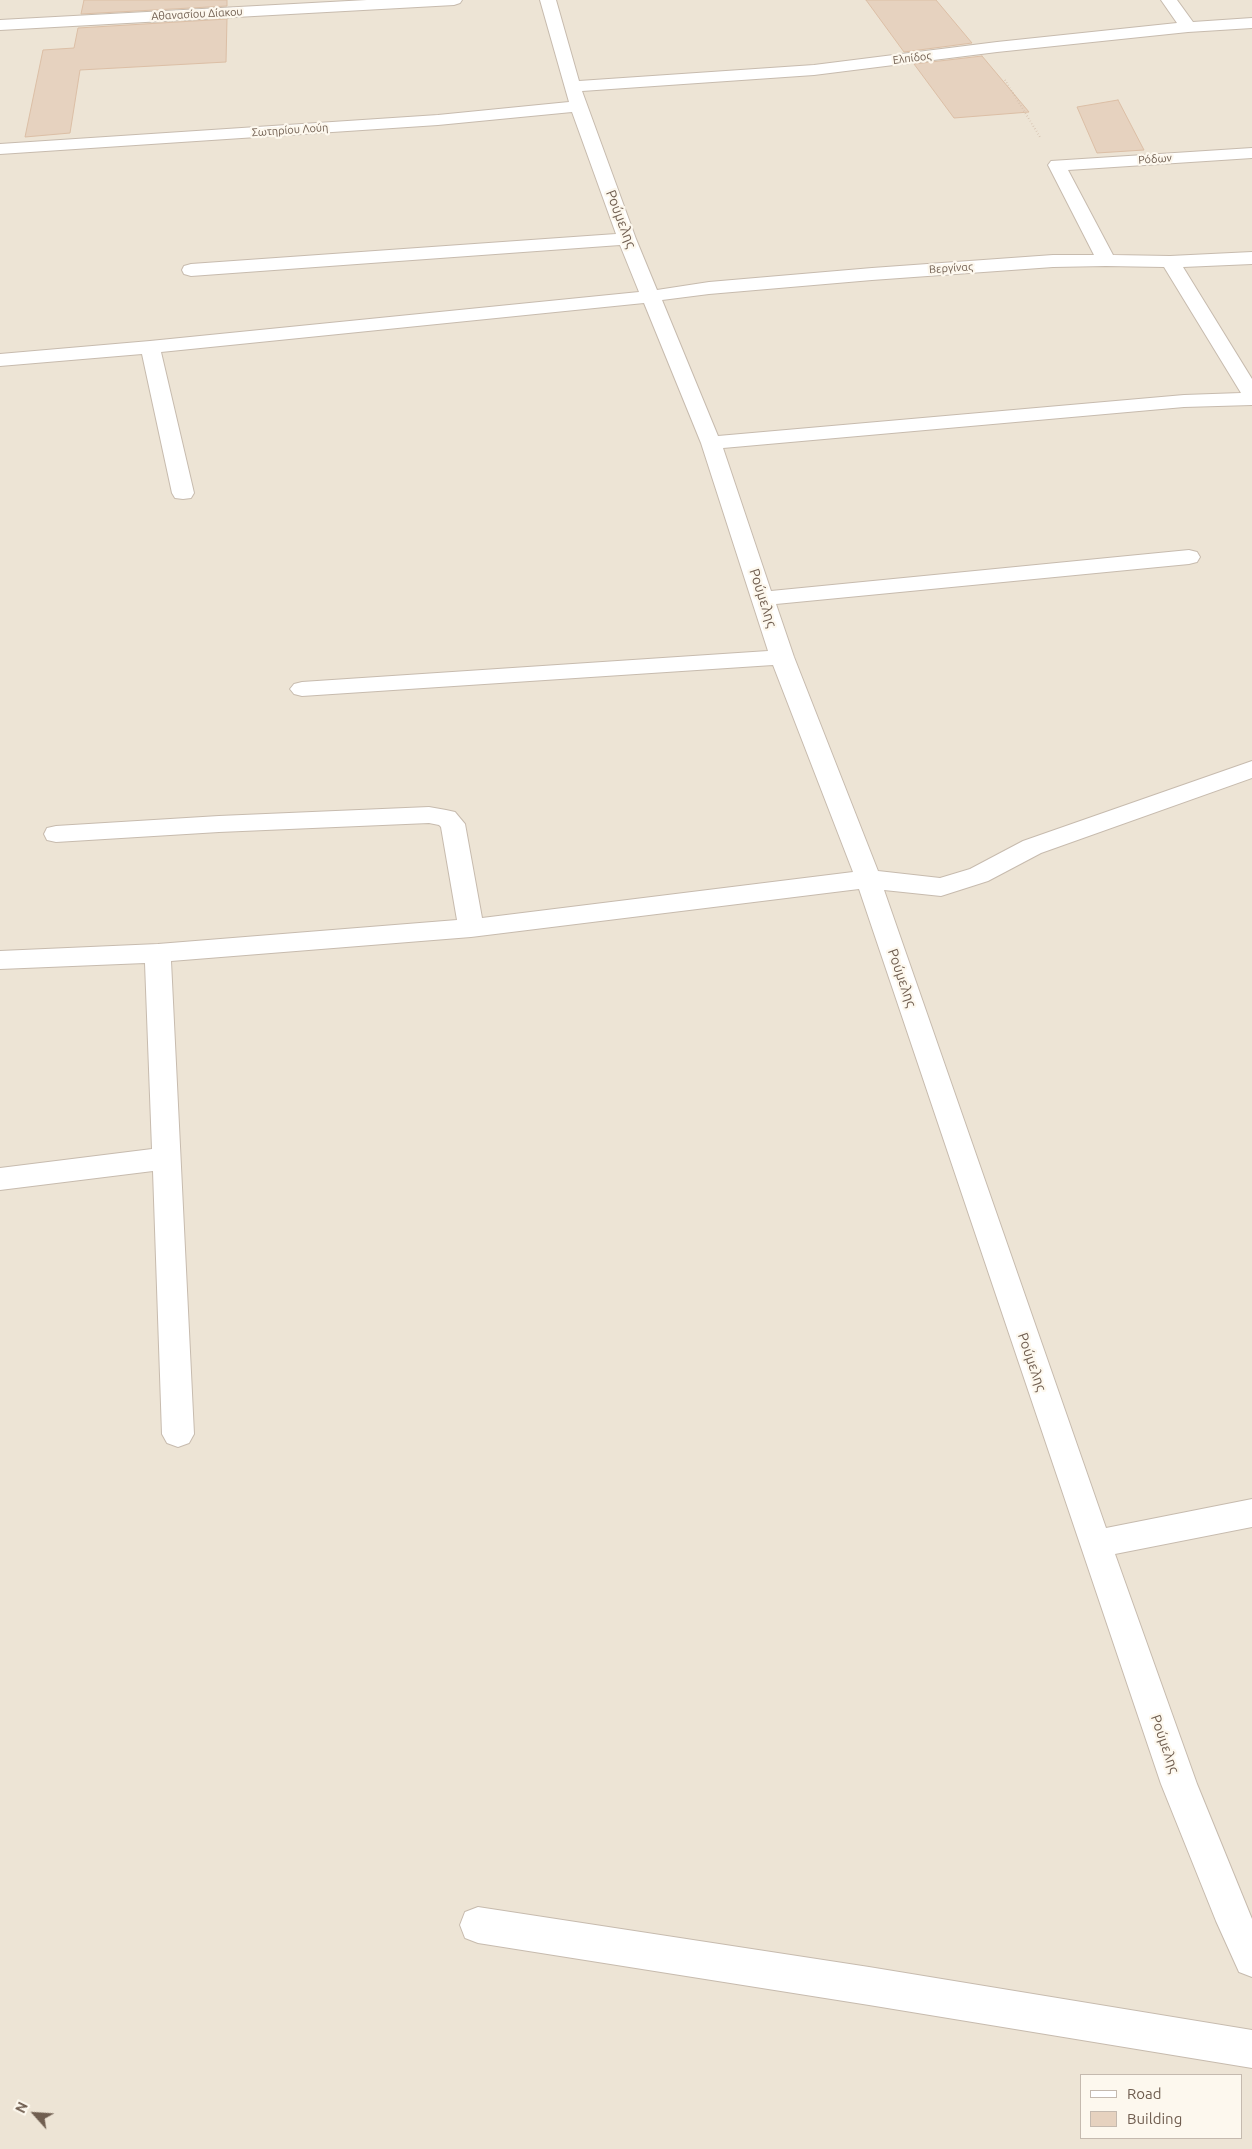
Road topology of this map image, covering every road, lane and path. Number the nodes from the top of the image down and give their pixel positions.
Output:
1 (454, 0) edge
2 (548, 0) edge
3 (1169, 0) edge
4 (1252, 23) edge
5 (0, 26) edge
6 (1188, 27) junction
7 (986, 48) junction
8 (576, 96) junction
9 (0, 149) edge
10 (1252, 153) edge
11 (1057, 165) junction
12 (627, 239) junction
13 (1252, 258) edge
14 (1106, 260) junction
15 (1170, 262) junction
16 (191, 270) dead end
17 (652, 296) junction
18 (150, 347) junction
19 (0, 360) edge
20 (1252, 395) edge
21 (1252, 399) edge
22 (711, 442) junction
23 (183, 493) dead end
24 (1190, 557) dead end
25 (764, 598) junction
26 (782, 657) junction
27 (302, 689) dead end
28 (1252, 769) edge
29 (56, 834) dead end
30 (868, 879) junction
31 (471, 928) junction
32 (158, 953) junction
33 (0, 960) edge
34 (166, 1158) junction
35 (0, 1179) edge
36 (178, 1434) dead end
37 (1252, 1513) edge
38 (1095, 1544) junction
39 (478, 1926) dead end
40 (1252, 1959) edge
41 (1252, 2049) edge

1 - 5 street, Αθανασίου Δίακου
2 - 8 street, Ρούμελης
3 - 6 street
4 - 6 street, Ελπίδος
6 - 7 street, Ελπίδος
7 - 8 street, Ελπίδος
7 - 11 path
8 - 9 street, Σωτηρίου Λούη
8 - 12 street, Ρούμελης
10 - 11 street, Ρόδων
11 - 14 street
12 - 16 street
12 - 17 street, Ρούμελης
13 - 15 street, Βεργίνας
14 - 15 street, Βεργίνας
14 - 17 street, Βεργίνας
15 - 20 street
17 - 18 street, Βεργίνας
17 - 22 street, Ρούμελης
18 - 19 street, Βεργίνας
18 - 23 street
21 - 22 street
22 - 25 street, Ρούμελης
24 - 25 street
25 - 26 street, Ρούμελης
26 - 27 street
26 - 30 street, Ρούμελης
28 - 30 street
29 - 31 street
30 - 31 street
30 - 38 street, Ρούμελης
31 - 32 street
32 - 33 street
32 - 34 street
34 - 35 street
34 - 36 street
37 - 38 street
38 - 40 street, Ρούμελης
39 - 41 street

